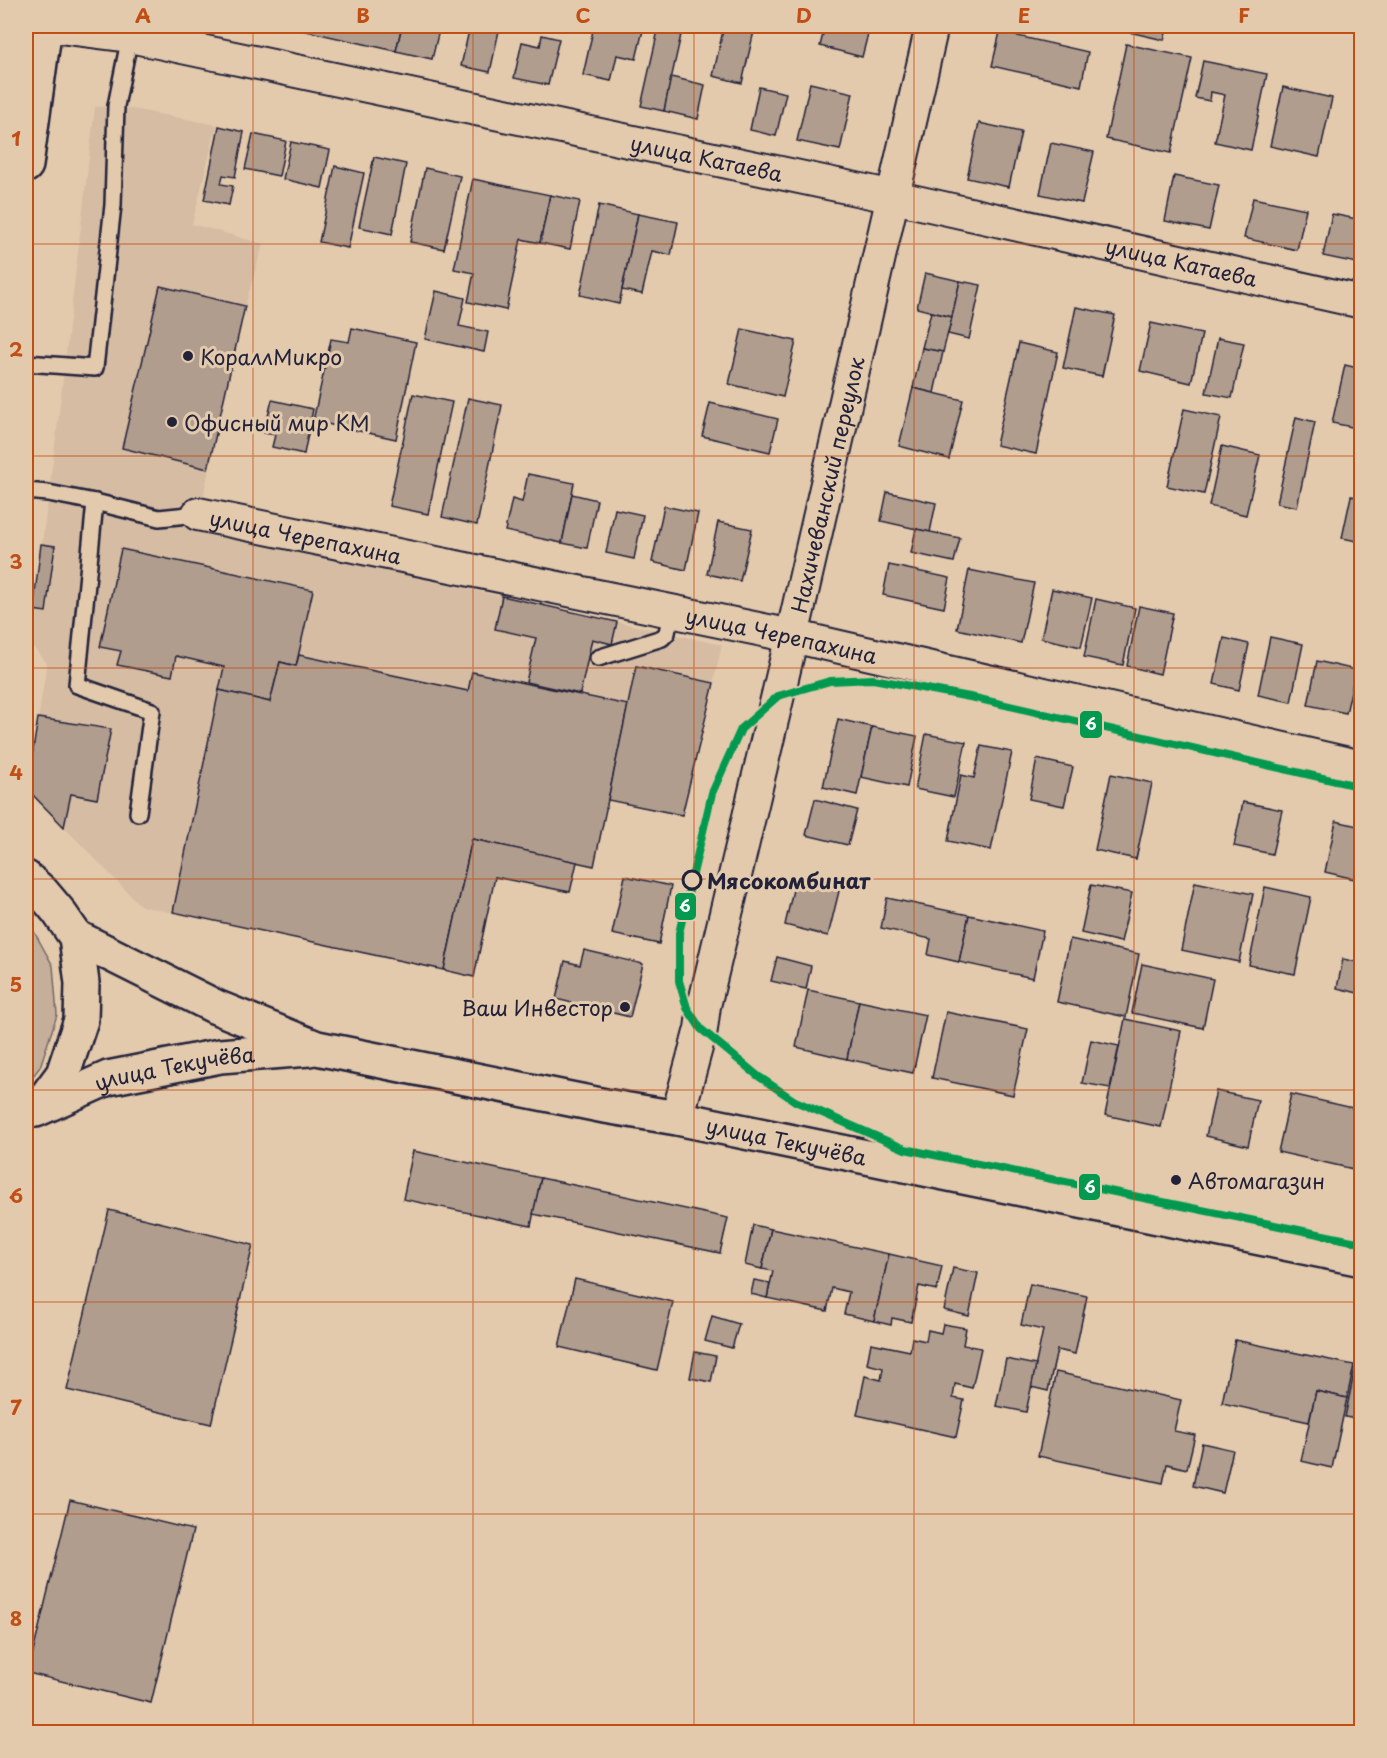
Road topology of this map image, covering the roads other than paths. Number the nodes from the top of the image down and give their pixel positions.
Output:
1 (45, 26) edge
2 (51, 26) edge
3 (932, 26) edge
4 (130, 36) junction
5 (26, 165) edge
6 (894, 197) junction
7 (1362, 302) edge
8 (26, 363) edge
9 (26, 491) edge
10 (95, 502) junction
11 (198, 514) joint
12 (671, 612) junction
13 (792, 636) junction
14 (598, 658) dead end
15 (1362, 767) edge
16 (138, 813) dead end
17 (26, 878) edge
18 (76, 937) junction
19 (317, 1048) junction
20 (31, 1114) edge
21 (677, 1118) junction
22 (1362, 1259) edge

1 - 5 main road
2 - 4 street, улица Катаева
3 - 6 street, Нахичеванский переулок
4 - 6 street, улица Катаева
4 - 8 lane
6 - 7 street, улица Катаева
6 - 13 street, Нахичеванский переулок
9 - 10 lane
10 - 11 lane
10 - 16 lane
11 - 12 street, улица Черепахина
12 - 13 street, улица Черепахина
12 - 14 lane
13 - 15 street, улица Черепахина
13 - 21 street, Нахичеванский переулок
17 - 18 main road
18 - 19 main road, улица Текучёва
18 - 20 main road
19 - 20 main road, улица Текучёва
19 - 21 main road, улица Текучёва
21 - 22 main road, улица Текучёва

